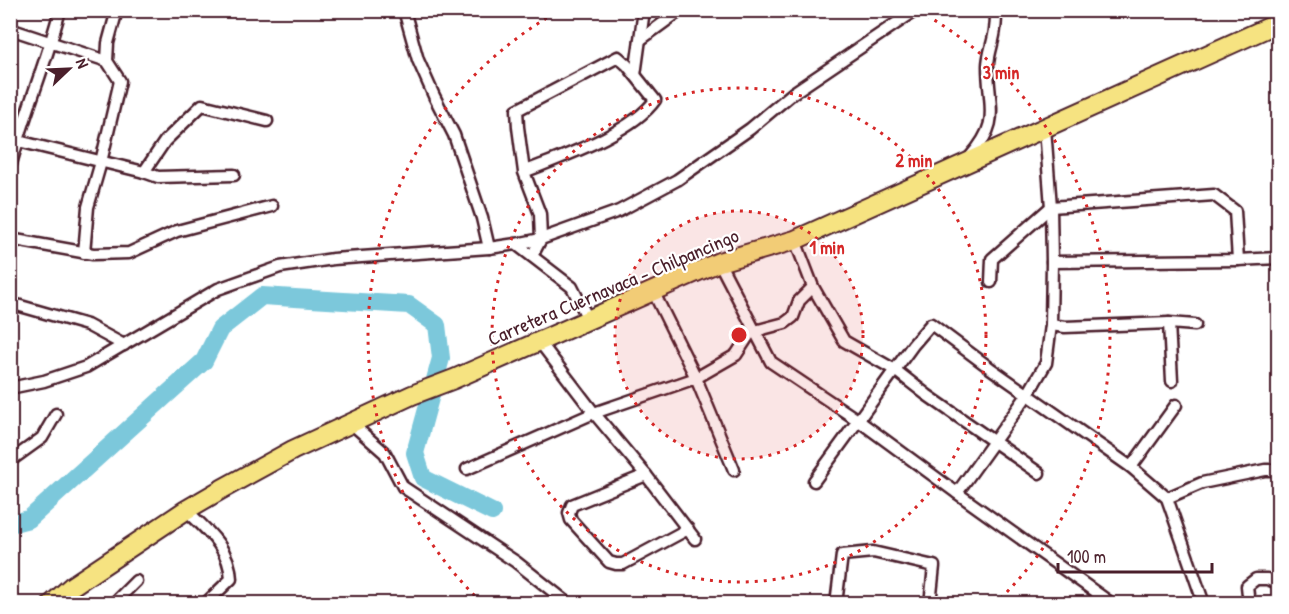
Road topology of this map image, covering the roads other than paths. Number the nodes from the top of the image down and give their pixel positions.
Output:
1 (60, 10) edge
2 (117, 10) edge
3 (404, 10) edge
4 (644, 10) edge
5 (681, 10) edge
6 (916, 10) edge
7 (996, 10) edge
8 (1277, 27) edge
9 (10, 29) edge
10 (640, 40) junction
11 (51, 43) junction
12 (106, 61) junction
13 (634, 75) junction
14 (267, 121) dead end
15 (1039, 131) junction
16 (14, 140) edge
17 (101, 162) junction
18 (964, 165) junction
19 (10, 168) edge
20 (144, 172) junction
21 (524, 172) junction
22 (234, 175) dead end
23 (272, 206) dead end
24 (1051, 207) junction
25 (10, 239) edge
26 (541, 239) junction
27 (795, 240) junction
28 (516, 244) junction
29 (489, 248) junction
30 (84, 253) junction
31 (532, 256) junction
32 (1278, 258) edge
33 (1238, 260) junction
34 (719, 262) junction
35 (1052, 262) junction
36 (991, 282) dead end
37 (813, 286) junction
38 (653, 291) junction
39 (10, 303) edge
40 (588, 319) junction
41 (1169, 323) junction
42 (1051, 325) junction
43 (1195, 325) dead end
44 (755, 331) junction
45 (539, 341) junction
46 (124, 345) junction
47 (895, 370) junction
48 (696, 378) junction
49 (1172, 381) dead end
50 (10, 388) edge
51 (1028, 394) junction
52 (1176, 405) dead end
53 (594, 413) junction
54 (56, 414) dead end
55 (859, 421) junction
56 (352, 424) junction
57 (994, 442) junction
58 (10, 460) edge
59 (1131, 466) junction
60 (466, 469) dead end
61 (734, 470) dead end
62 (1278, 470) edge
63 (1039, 473) dead end
64 (646, 475) junction
65 (814, 482) dead end
66 (957, 493) junction
67 (1167, 498) junction
68 (186, 510) junction
69 (688, 529) junction
70 (696, 539) dead end
71 (136, 581) dead end
72 (1278, 583) edge
73 (1108, 601) dead end
74 (52, 603) edge
75 (113, 603) edge
76 (205, 603) edge
77 (569, 603) edge
78 (836, 603) edge
79 (930, 603) edge
80 (1204, 603) edge
81 (1249, 603) edge

1 - 11 street
2 - 12 street
3 - 29 street
4 - 10 street
5 - 10 street
6 - 26 street
7 - 18 street
8 - 15 main road, Carretera Cuernavaca - Chilpancingo
9 - 11 street
10 - 13 street
11 - 12 street
11 - 16 street
12 - 17 street
13 - 21 street
13 - 21 street
14 - 20 street
15 - 18 main road, Carretera Cuernavaca - Chilpancingo
15 - 24 street
16 - 17 street
16 - 19 street
17 - 20 street
17 - 30 street
18 - 27 main road, Carretera Cuernavaca - Chilpancingo
20 - 22 street
21 - 26 street
23 - 30 street
24 - 33 street
24 - 35 street
24 - 36 street
25 - 30 street
26 - 28 street
26 - 31 street
27 - 34 main road, Carretera Cuernavaca - Chilpancingo
27 - 37 street
28 - 29 street
28 - 31 street
29 - 46 street
31 - 40 street
32 - 33 street
33 - 35 street
34 - 38 main road, Carretera Cuernavaca - Chilpancingo
34 - 44 street
35 - 42 street
37 - 44 street
37 - 47 street
38 - 40 main road, Carretera Cuernavaca - Chilpancingo
38 - 48 street
39 - 46 street
40 - 45 main road, Carretera Cuernavaca - Chilpancingo
41 - 42 street
41 - 43 street
41 - 49 street
42 - 51 street
44 - 48 street
44 - 55 street
45 - 53 street
45 - 56 main road, Carretera Cuernavaca - Chilpancingo
46 - 50 street
47 - 51 street
47 - 55 street
47 - 57 street
48 - 53 street
48 - 61 street
51 - 57 street
51 - 59 street
52 - 59 street
53 - 60 street
53 - 64 street
54 - 58 street
55 - 65 street
55 - 66 street
56 - 68 main road, Carretera Cuernavaca - Chilpancingo
56 - 77 street
57 - 63 street
57 - 66 street
59 - 67 street
62 - 67 street
64 - 69 street
64 - 69 street
66 - 73 street
67 - 80 street
68 - 74 main road, Carretera Cuernavaca - Chilpancingo
68 - 76 street
69 - 70 street
71 - 75 street
72 - 81 street
78 - 79 street

